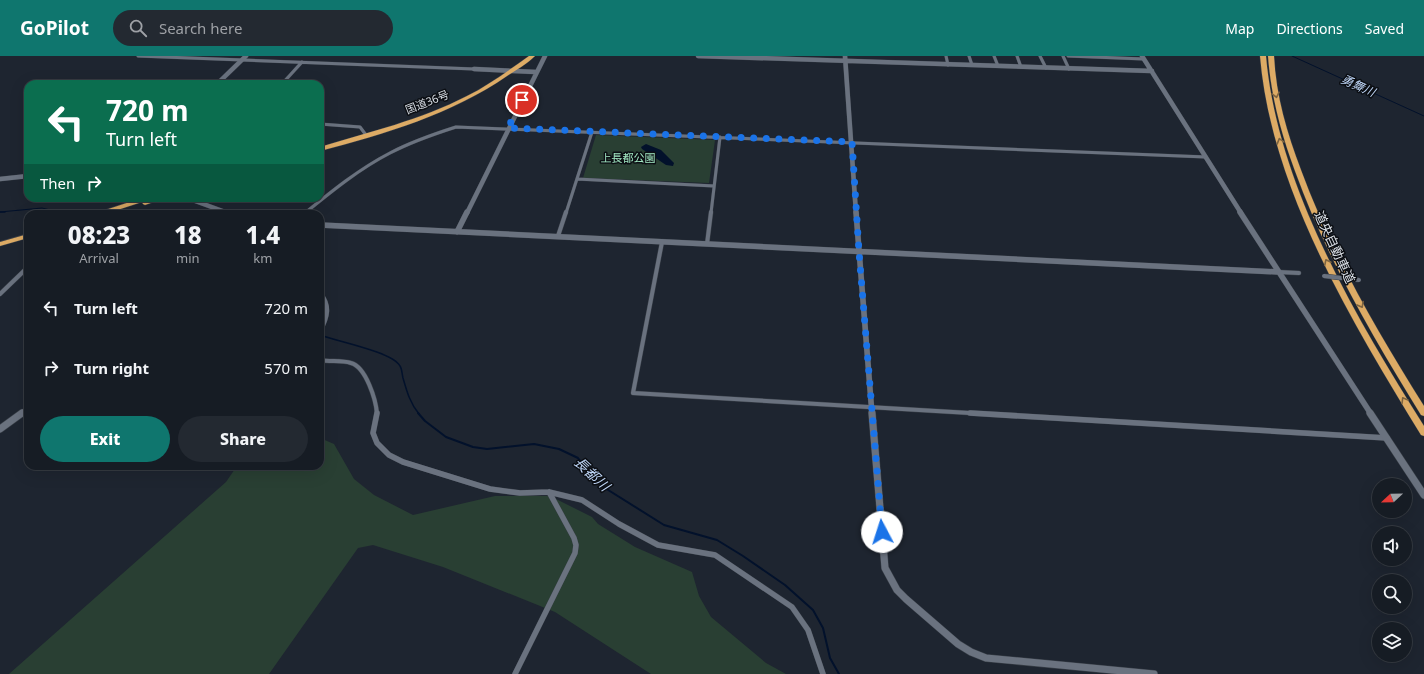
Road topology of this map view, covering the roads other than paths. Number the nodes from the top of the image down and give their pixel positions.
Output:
1 (138, 56) edge
2 (246, 56) edge
3 (525, 56) edge
4 (532, 56) edge
5 (545, 56) edge
6 (698, 56) edge
7 (875, 56) edge
8 (946, 56) edge
9 (969, 56) edge
10 (994, 56) edge
11 (1017, 56) edge
12 (1040, 56) edge
13 (1063, 56) edge
14 (1068, 56) edge
15 (1263, 56) edge
16 (1271, 56) edge
17 (745, 57) edge
18 (1143, 57) edge
19 (845, 59) edge
20 (242, 60) junction
21 (876, 62) junction
22 (302, 63) junction
23 (948, 65) junction
24 (972, 65) junction
25 (998, 66) junction
26 (1022, 67) junction
27 (1046, 68) junction
28 (1069, 68) junction
29 (474, 69) joint
30 (505, 70) junction
31 (512, 70) junction
32 (1152, 71) junction
33 (536, 72) junction
34 (220, 80) edge
35 (286, 80) edge
36 (324, 124) edge
37 (508, 128) junction
38 (592, 132) junction
39 (365, 133) junction
40 (720, 137) junction
41 (852, 142) junction
42 (324, 145) edge
43 (324, 148) edge
44 (1206, 157) junction
45 (24, 176) edge
46 (0, 179) edge
47 (577, 179) junction
48 (714, 186) junction
49 (324, 197) edge
50 (136, 202) edge
51 (149, 202) edge
52 (204, 202) edge
53 (318, 202) edge
54 (111, 210) edge
55 (123, 210) edge
56 (223, 210) edge
57 (308, 210) edge
58 (324, 226) edge
59 (456, 232) junction
60 (558, 236) junction
61 (24, 237) edge
62 (24, 241) edge
63 (662, 242) junction
64 (0, 244) edge
65 (707, 244) junction
66 (0, 248) edge
67 (859, 252) junction
68 (24, 271) edge
69 (1278, 272) junction
70 (1300, 273) dead end
71 (1324, 276) dead end
72 (1359, 280) dead end
73 (0, 294) edge
74 (324, 299) edge
75 (324, 324) edge
76 (324, 360) edge
77 (871, 407) junction
78 (24, 412) edge
79 (1424, 413) edge
80 (0, 429) edge
81 (1424, 433) edge
82 (1387, 438) junction
83 (549, 492) junction
84 (1424, 495) edge
85 (515, 674) edge
86 (823, 674) edge
87 (1154, 674) edge

1 - 20 street
2 - 20 street
3 - 30 highway, 国道36号
4 - 31 highway, 国道36号
5 - 33 street
6 - 17 street
7 - 21 street
8 - 23 street
9 - 24 street
10 - 25 street
11 - 26 street
12 - 27 street
13 - 28 street
14 - 18 street
81 -> 15 highway, 道央自動車道
16 -> 79 highway, 道央自動車道
17 - 19 street
18 - 32 street
19 - 21 street
19 - 41 street
20 - 22 street
20 - 34 street
21 - 23 street
22 - 29 street
22 - 35 street
23 - 24 street
24 - 25 street
25 - 26 street
26 - 27 street
27 - 28 street
28 - 32 street
29 - 30 street
30 - 31 street
30 - 39 highway, 国道36号
31 - 33 street
31 - 39 highway, 国道36号
32 - 44 street
33 - 37 street
36 - 39 street
37 - 38 street
37 - 49 street
37 - 59 street
38 - 40 street
38 - 47 street
39 - 42 highway, 国道36号
39 - 43 highway, 国道36号
40 - 41 street
40 - 48 street
41 - 44 street
41 - 67 street
44 - 69 street
45 - 46 street
47 - 48 street
47 - 60 street
48 - 65 street
50 - 54 highway
51 - 55 highway
52 - 56 street
53 - 57 street
58 - 59 street
59 - 60 street
60 - 63 street
61 - 64 highway
62 - 66 highway
63 - 65 street
63 - 77 street
65 - 67 street
67 - 69 street
67 - 77 street
68 - 73 street
69 - 70 street
69 - 82 street
71 - 72 street, bridge
74 - 75 street
76 - 83 street
77 - 82 street
77 - 87 street
78 - 80 street
82 - 84 street
83 - 85 street
83 - 86 street

